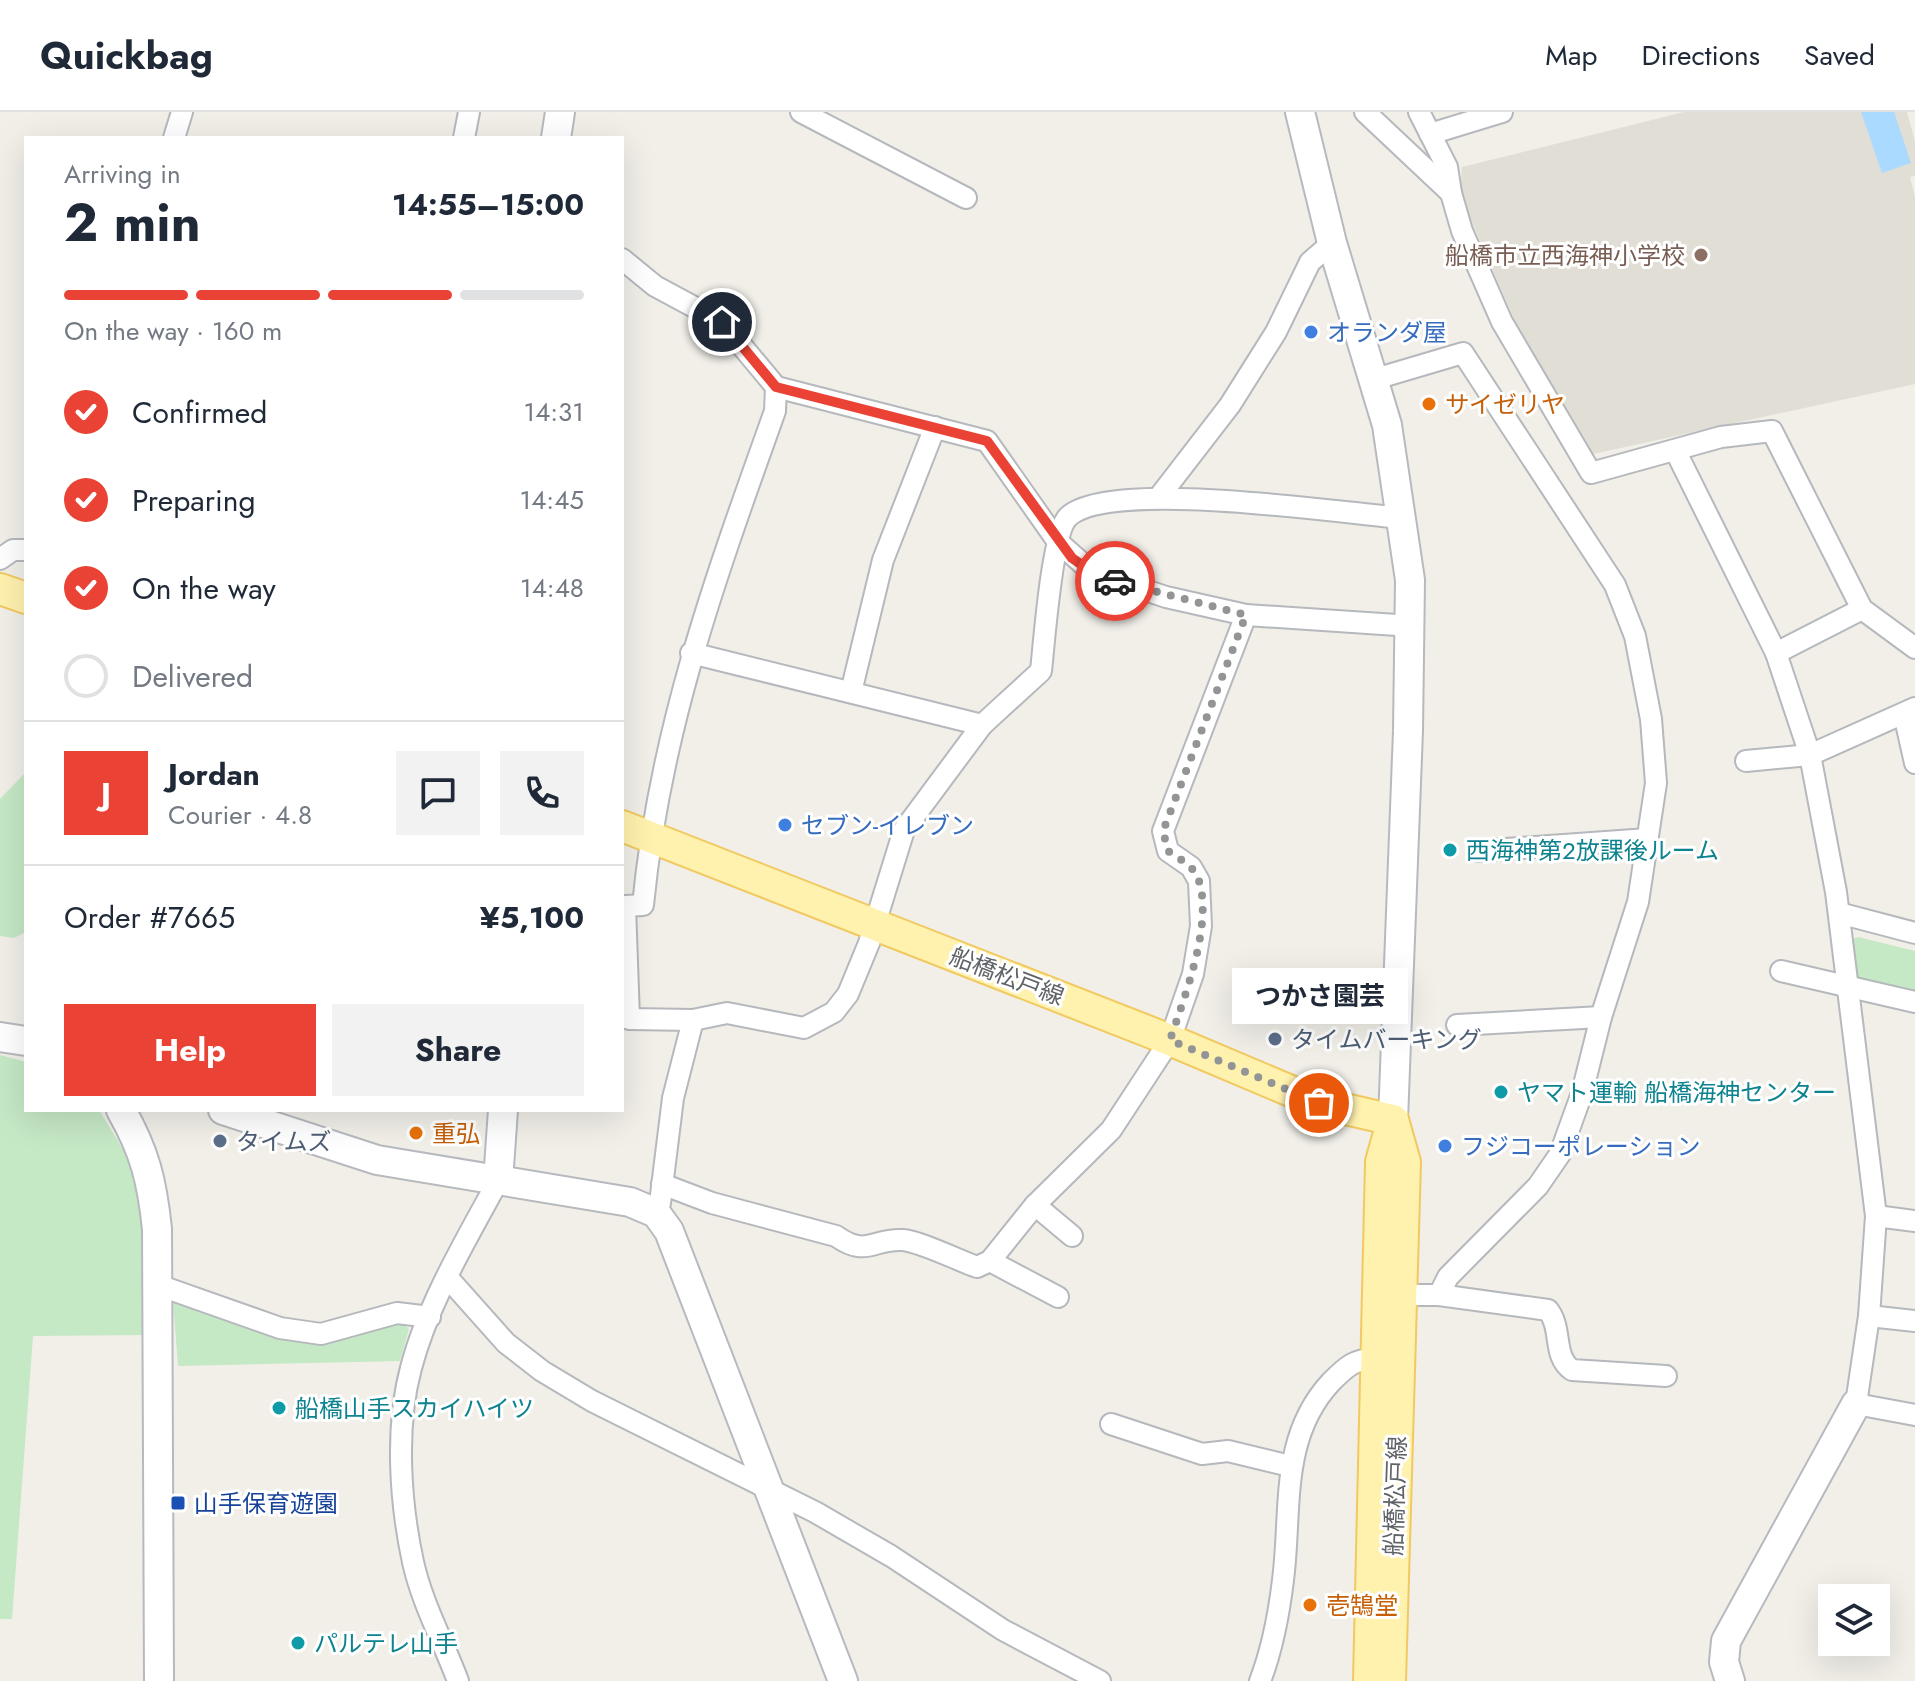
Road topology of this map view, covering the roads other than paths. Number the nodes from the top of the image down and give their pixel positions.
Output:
1 (182, 112) edge
2 (469, 112) edge
3 (560, 112) edge
4 (801, 112) edge
5 (1300, 112) edge
6 (1365, 112) edge
7 (1419, 112) edge
8 (1502, 112) edge
9 (1430, 134) junction
10 (175, 136) edge
11 (464, 136) edge
12 (556, 136) edge
13 (1451, 193) junction
14 (966, 198) dead end
15 (1332, 243) junction
16 (624, 261) edge
17 (1375, 379) junction
18 (776, 387) junction
19 (935, 427) junction
20 (1676, 452) junction
21 (1159, 497) junction
22 (1403, 518) junction
23 (1058, 542) junction
24 (24, 550) edge
25 (0, 559) edge
26 (0, 589) edge
27 (24, 597) edge
28 (1862, 609) junction
29 (1246, 615) junction
30 (1412, 626) junction
31 (1915, 648) edge
32 (691, 653) junction
33 (1776, 653) junction
34 (851, 692) junction
35 (1909, 711) edge
36 (982, 725) junction
37 (1810, 755) junction
38 (1746, 761) dead end
39 (1915, 763) edge
40 (636, 832) edge
41 (1648, 839) junction
42 (1478, 851) dead end
43 (1839, 913) junction
44 (875, 925) junction
45 (1915, 933) edge
46 (1781, 971) dead end
47 (1848, 987) junction
48 (1915, 1002) edge
49 (1601, 1017) junction
50 (693, 1020) junction
51 (1457, 1025) dead end
52 (0, 1037) edge
53 (1170, 1040) junction
54 (24, 1041) edge
55 (122, 1112) edge
56 (229, 1112) edge
57 (503, 1112) edge
58 (1393, 1120) junction
59 (498, 1181) junction
60 (662, 1184) junction
61 (1035, 1205) junction
62 (656, 1213) junction
63 (1876, 1216) junction
64 (1915, 1221) edge
65 (1072, 1236) dead end
66 (990, 1261) junction
67 (448, 1278) junction
68 (158, 1285) junction
69 (1402, 1295) junction
70 (1439, 1295) junction
71 (1058, 1297) dead end
72 (1869, 1316) junction
73 (430, 1317) junction
74 (1915, 1321) edge
75 (1377, 1359) junction
76 (1666, 1376) dead end
77 (1856, 1404) junction
78 (1915, 1415) edge
79 (1111, 1424) dead end
80 (1290, 1466) junction
81 (772, 1492) junction
82 (159, 1681) edge
83 (458, 1681) edge
84 (843, 1681) edge
85 (1100, 1681) edge
86 (1260, 1681) edge
87 (1369, 1681) edge
88 (1390, 1681) edge
89 (1730, 1681) edge

1 - 10 street
2 - 11 street
3 - 12 street
4 - 14 street
5 - 15 street
6 - 13 street
7 - 9 street
8 - 9 street
9 - 13 street
13 - 20 street
15 - 17 street
15 - 21 street
16 - 18 street
17 - 22 street
17 - 41 street
18 - 19 street
18 - 32 street
19 - 23 street
19 - 34 street
20 - 28 street
20 - 33 street
21 - 22 street
21 - 23 street
22 - 30 street
23 - 29 street
23 - 36 street
24 - 25 street
26 - 27 main road
28 - 31 street
28 - 33 street
29 - 30 street
29 - 53 street
30 - 58 street
32 - 34 street
32 - 40 street
33 - 37 street
34 - 36 street
35 - 37 street
35 - 39 street
36 - 44 street
37 - 38 street
37 - 43 street
40 - 44 main road, 船橋松戸線
40 - 50 street
41 - 42 street
41 - 49 street
43 - 45 street
43 - 47 street
44 - 50 street
44 - 53 main road, 船橋松戸線
46 - 47 street
47 - 48 street
47 - 63 street
49 - 51 street
49 - 70 street
50 - 60 street
52 - 54 street
53 - 58 main road, 船橋松戸線
53 - 61 street
55 - 68 street
56 - 59 street
57 - 59 street
58 - 69 main road, 船橋松戸線
58 - 75 main road, 船橋松戸線
59 - 62 street
59 - 67 street
60 - 62 street
60 - 66 street
61 - 65 street
61 - 66 street
62 - 81 street
63 - 64 street
63 - 72 street
66 - 71 street
67 - 73 street
67 - 81 street
68 - 73 street
68 - 82 street
69 - 70 street
69 - 88 main road, 船橋松戸線
70 - 76 street
72 - 74 street
72 - 77 street
73 - 83 street
75 - 80 street
75 - 87 main road, 船橋松戸線
77 - 78 street
77 - 89 street
79 - 80 street
80 - 86 street
81 - 84 street
81 - 85 street

